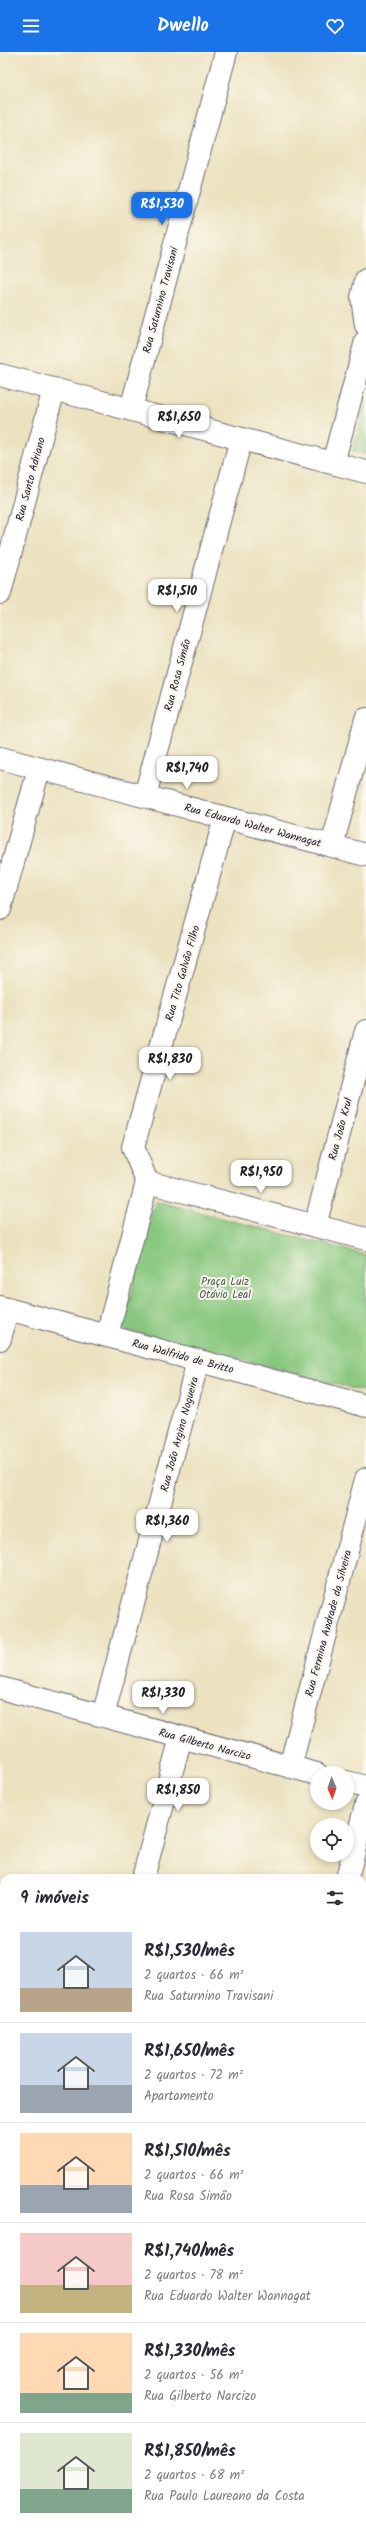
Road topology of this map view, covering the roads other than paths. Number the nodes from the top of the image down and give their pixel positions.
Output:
1 (226, 52) edge
2 (364, 292) edge
3 (366, 325) edge
4 (366, 341) edge
5 (0, 375) edge
6 (54, 389) junction
7 (130, 409) junction
8 (241, 438) junction
9 (333, 463) junction
10 (366, 472) edge
11 (0, 593) edge
12 (366, 719) edge
13 (0, 758) edge
14 (39, 769) junction
15 (145, 796) junction
16 (225, 818) junction
17 (332, 846) junction
18 (366, 855) edge
19 (0, 909) edge
20 (366, 1031) edge
21 (147, 1182) junction
22 (315, 1226) junction
23 (366, 1239) edge
24 (4, 1308) edge
25 (107, 1336) junction
26 (0, 1339) edge
27 (198, 1360) junction
28 (366, 1406) edge
29 (366, 1479) edge
30 (0, 1688) edge
31 (103, 1716) junction
32 (181, 1737) junction
33 (290, 1767) junction
34 (310, 1772) edge
35 (354, 1784) edge
36 (366, 1787) edge
37 (366, 1805) edge
38 (144, 1874) edge
39 (348, 1874) edge

1 - 7 street, Rua Saturnino Travisani
2 - 3 street
4 - 9 street
5 - 6 street
6 - 7 street
6 - 11 street, Rua Santo Adriano
7 - 8 street
8 - 9 street
8 - 15 street, Rua Rosa Simão
9 - 10 street
12 - 17 street
13 - 14 street, Rua Eduardo Walter Wannagat
14 - 15 street, Rua Eduardo Walter Wannagat
14 - 19 street
15 - 16 street, Rua Eduardo Walter Wannagat
16 - 17 street, Rua Eduardo Walter Wannagat
16 - 21 street, Rua Tito Galvão Filho
17 - 18 street, Rua Eduardo Walter Wannagat
20 - 22 street, Rua João Krul
21 - 22 street
21 - 25 street
22 - 23 street
24 - 25 street, Rua Walfrido de Britto
24 - 26 street
25 - 27 street, Rua Walfrido de Britto
27 - 28 street, Rua Walfrido de Britto
27 - 31 street, Rua João Argino Nogueira
29 - 33 street, Rua Fermina Andrade da Silveira
30 - 31 street, Rua Gilberto Narcizo
31 - 32 street, Rua Gilberto Narcizo
32 - 33 street, Rua Gilberto Narcizo
32 - 38 street
33 - 34 street, Rua Gilberto Narcizo
35 - 36 street
37 - 39 street

